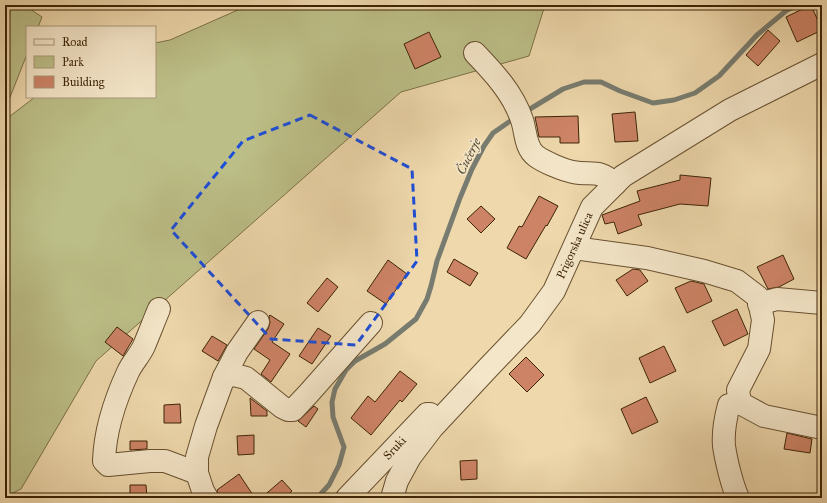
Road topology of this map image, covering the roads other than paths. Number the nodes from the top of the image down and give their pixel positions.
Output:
1 (475, 53) dead end
2 (822, 64) edge
3 (615, 184) junction
4 (574, 248) junction
5 (822, 303) edge
6 (759, 304) junction
7 (159, 309) dead end
8 (258, 322) dead end
9 (371, 323) dead end
10 (224, 377) junction
11 (740, 403) junction
12 (449, 409) junction
13 (822, 428) edge
14 (197, 473) junction
15 (207, 498) edge
16 (347, 498) edge
17 (392, 498) edge
18 (738, 498) edge

1 - 3 street
2 - 3 street, Prigorska ulica
3 - 4 street, Prigorska ulica
4 - 6 street
4 - 12 street, Prigorska ulica
5 - 6 street
6 - 11 street
7 - 14 street
8 - 10 street
9 - 10 street
10 - 14 street
11 - 13 street
11 - 18 street
12 - 16 street, Sruki
12 - 17 street, Prigorska ulica
14 - 15 street

